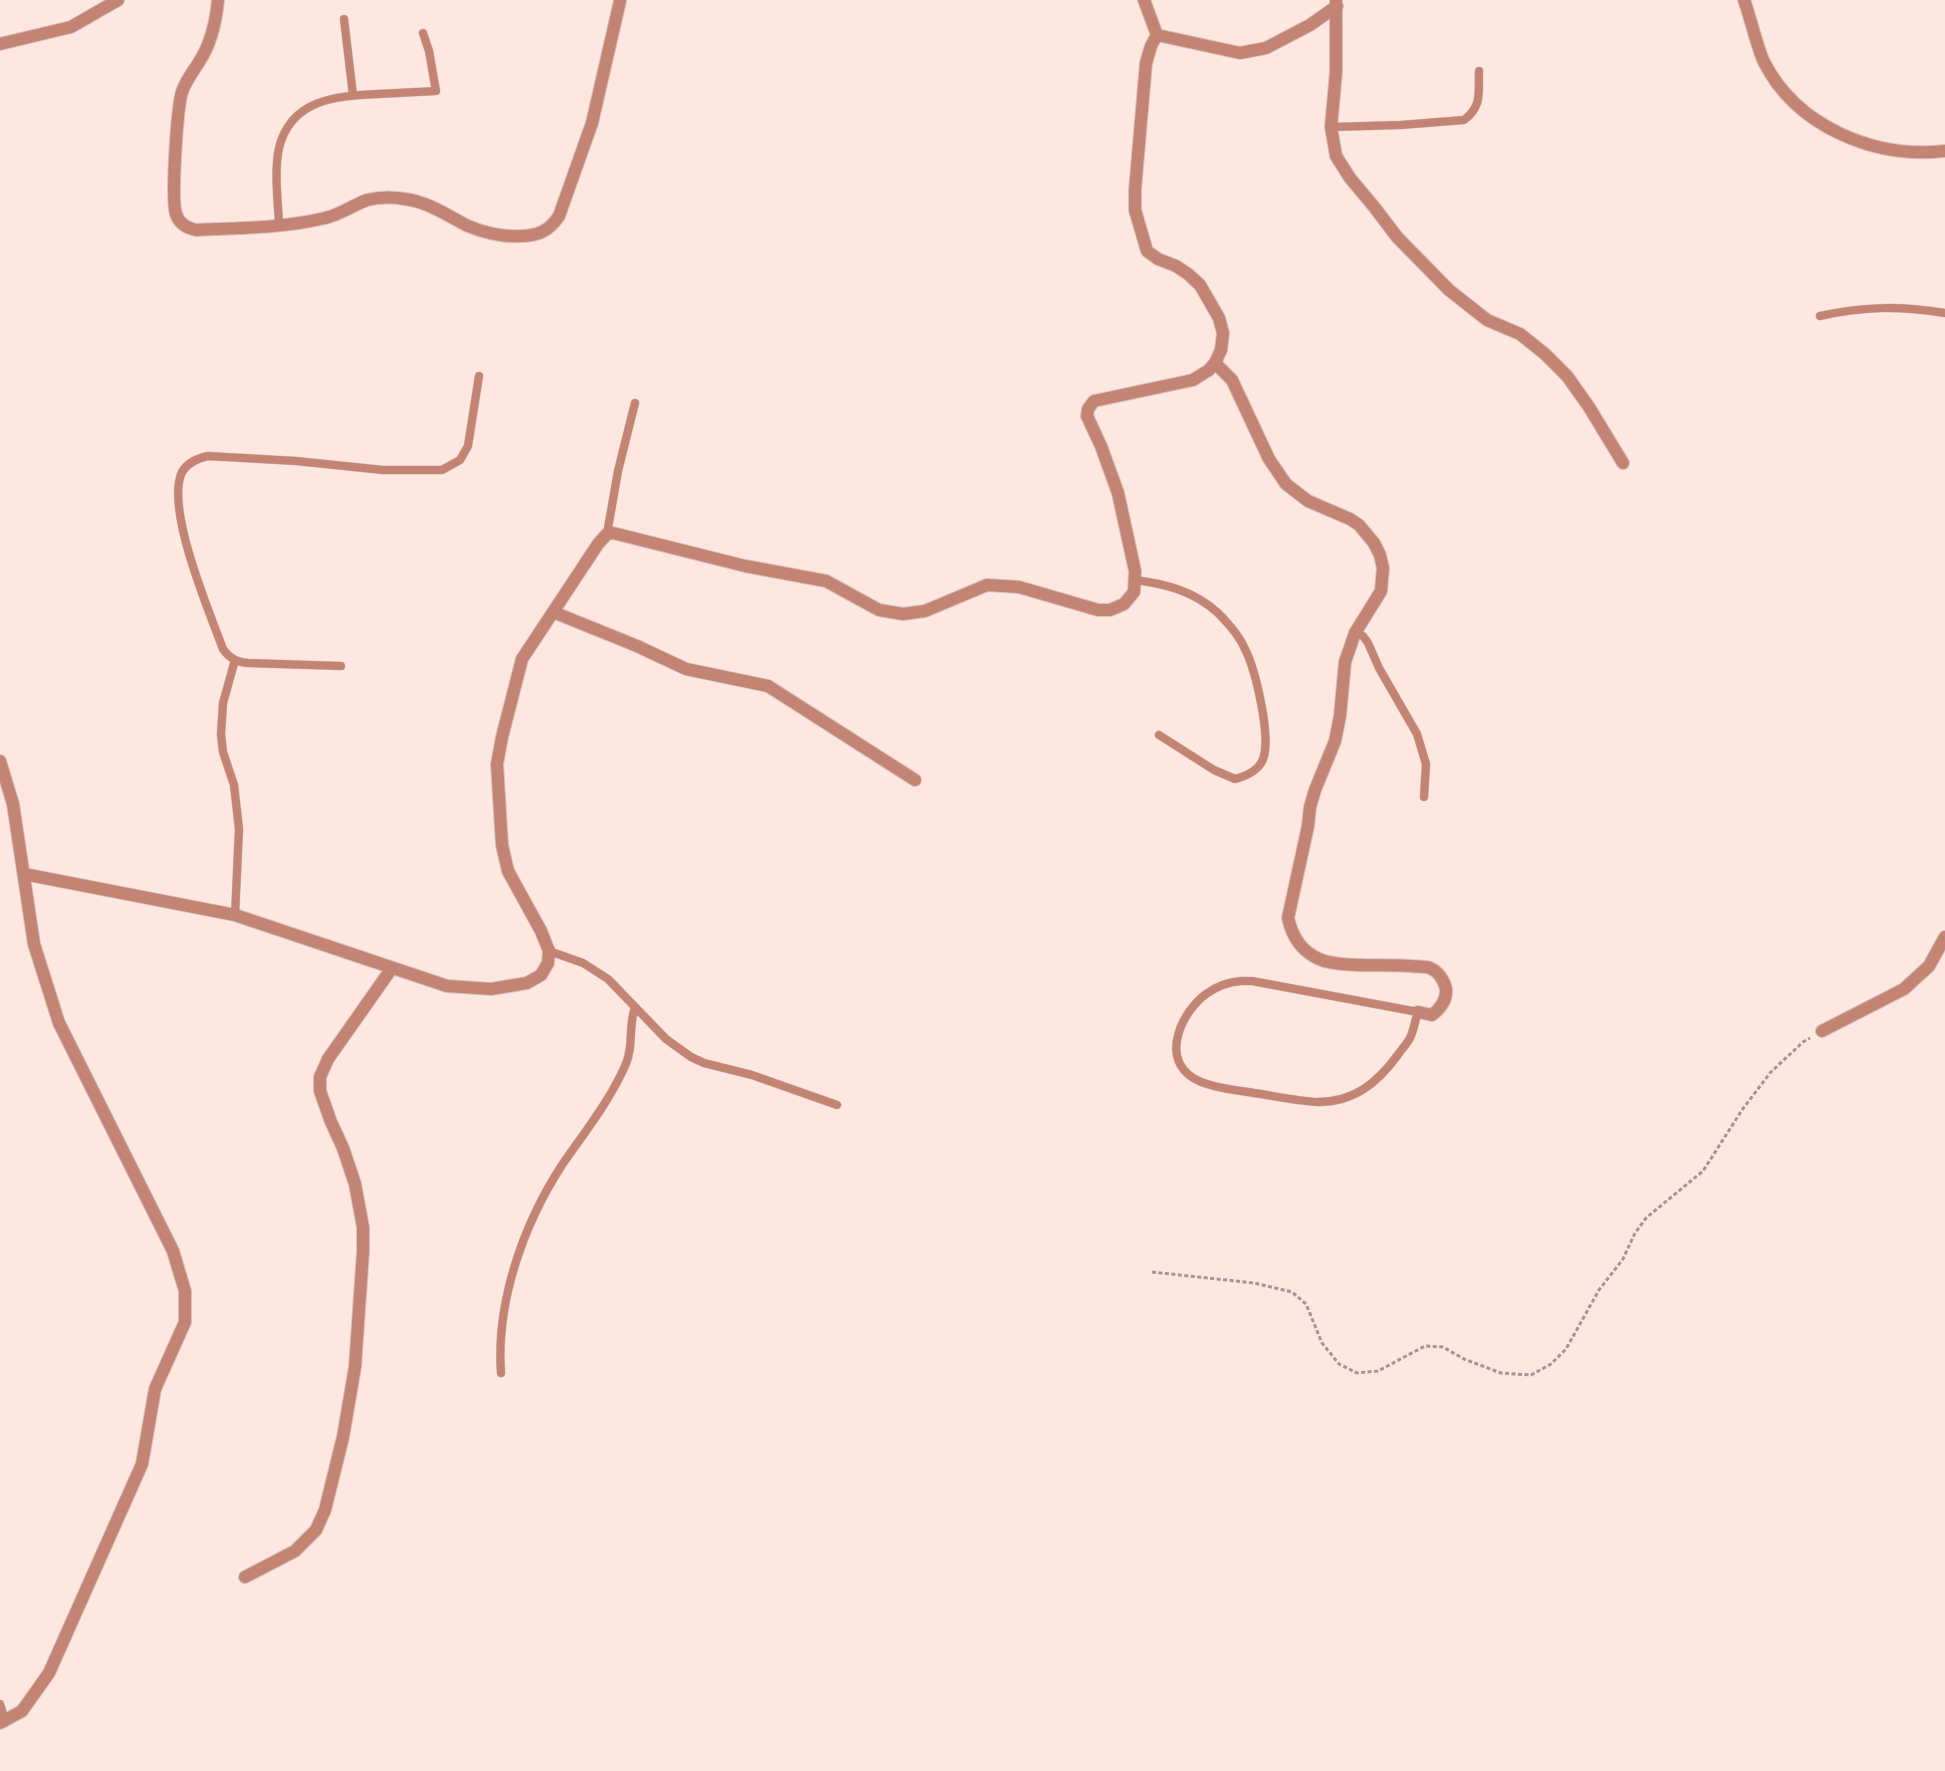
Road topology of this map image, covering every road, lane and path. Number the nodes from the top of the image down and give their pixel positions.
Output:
1 (118, 0) edge
2 (218, 0) edge
3 (1144, 0) edge
4 (1744, 0) edge
5 (620, 1) edge
6 (1336, 3) edge
7 (344, 18) dead end
8 (423, 33) dead end
9 (1157, 35) junction
10 (0, 44) edge
11 (1479, 71) dead end
12 (353, 95) junction
13 (1331, 127) junction
14 (1945, 151) edge
15 (279, 225) junction
16 (1945, 313) edge
17 (1820, 316) dead end
18 (1215, 363) junction
19 (479, 376) dead end
20 (635, 403) dead end
21 (1623, 463) dead end
22 (608, 534) junction
23 (1135, 580) junction
24 (553, 612) junction
25 (1356, 633) junction
26 (235, 660) junction
27 (341, 666) dead end
28 (1159, 735) dead end
29 (0, 760) edge
30 (915, 780) dead end
31 (1424, 797) dead end
32 (24, 874) junction
33 (235, 915) junction
34 (1945, 937) edge
35 (549, 951) junction
36 (392, 968) junction
37 (636, 1007) junction
38 (1418, 1012) junction
39 (1822, 1031) joint
40 (837, 1105) dead end
41 (1152, 1272) dead end
42 (501, 1373) dead end
43 (245, 1578) dead end
44 (0, 1704) edge
45 (2, 1721) edge

1 - 10 street
2 - 15 street
3 - 9 street
4 - 14 street
5 - 15 street
6 - 9 street
6 - 13 street
7 - 12 lane
8 - 12 lane
9 - 18 street
11 - 13 lane
12 - 15 lane
13 - 21 street
16 - 17 lane
18 - 23 street
18 - 25 street
19 - 26 lane
20 - 22 lane
22 - 23 street
22 - 24 street
23 - 28 lane
24 - 30 street
24 - 35 street
25 - 31 lane
25 - 38 street
26 - 27 lane
26 - 33 lane
29 - 32 street
32 - 33 street
32 - 45 street
33 - 36 street
34 - 39 street
35 - 36 street
35 - 37 lane
36 - 43 street
37 - 40 lane
37 - 42 lane
38 - 38 lane
39 - 41 path
44 - 45 lane

